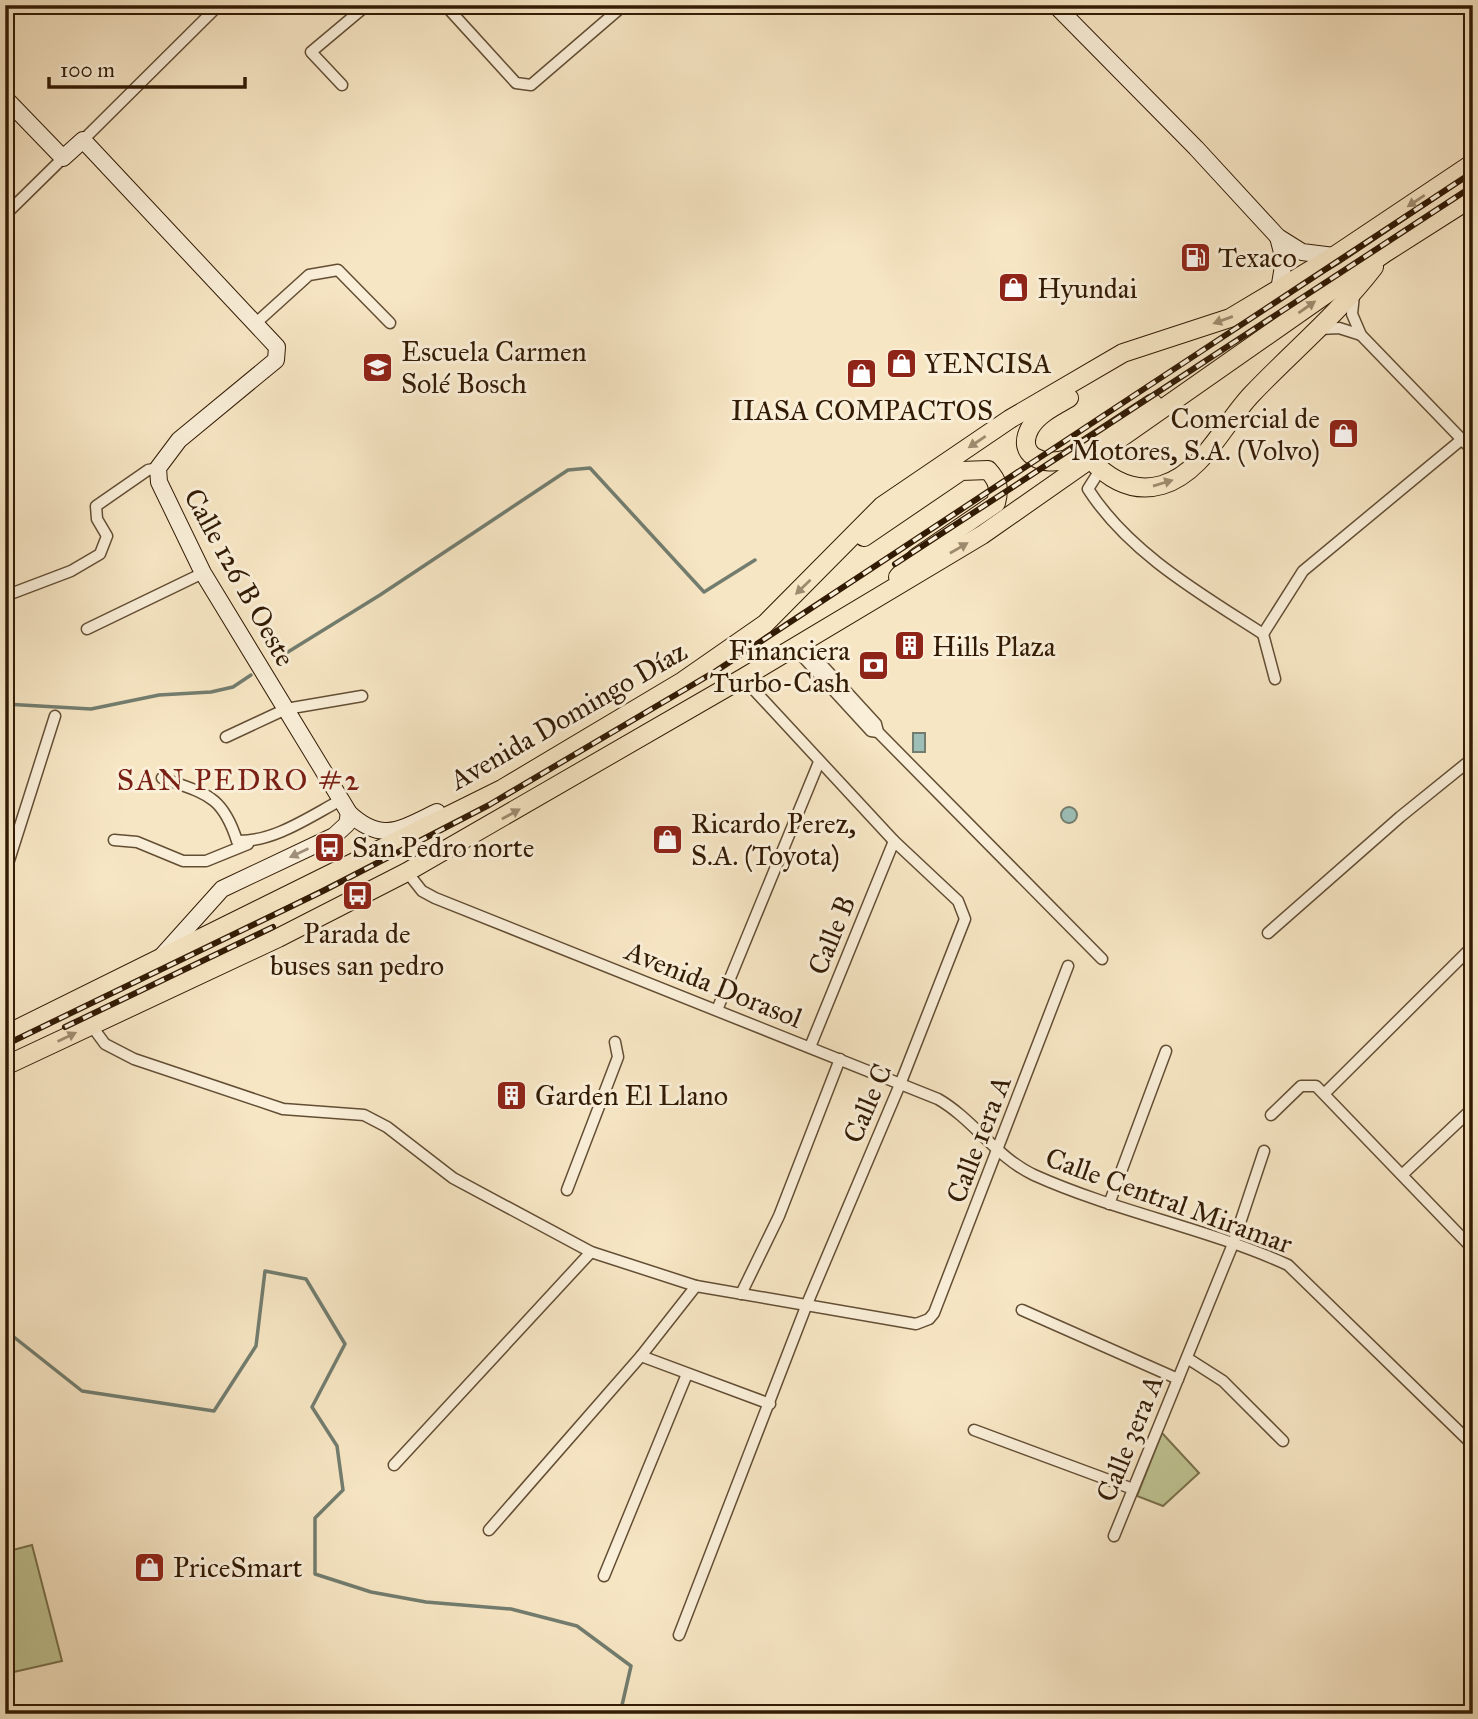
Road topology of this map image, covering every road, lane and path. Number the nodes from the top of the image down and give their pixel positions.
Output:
1 (219, 5) edge
2 (367, 5) edge
3 (624, 5) edge
4 (1055, 5) edge
5 (450, 7) edge
6 (342, 85) dead end
7 (5, 97) edge
8 (83, 140) junction
9 (63, 158) junction
10 (1473, 163) edge
11 (1473, 197) edge
12 (5, 215) edge
13 (1278, 237) junction
14 (1385, 253) junction
15 (1334, 256) junction
16 (1279, 290) junction
17 (1355, 291) junction
18 (256, 323) junction
19 (390, 323) dead end
20 (1319, 329) junction
21 (1361, 335) junction
22 (1171, 337) junction
23 (1228, 362) junction
24 (1461, 440) junction
25 (1473, 451) edge
26 (1095, 465) junction
27 (158, 468) junction
28 (829, 562) junction
29 (202, 573) junction
30 (886, 590) junction
31 (5, 596) edge
32 (87, 629) dead end
33 (1263, 634) junction
34 (797, 643) junction
35 (743, 678) junction
36 (1275, 679) dead end
37 (362, 696) dead end
38 (286, 709) junction
39 (55, 716) dead end
40 (226, 737) dead end
41 (1473, 758) edge
42 (819, 762) junction
43 (162, 778) dead end
44 (502, 789) junction
45 (345, 806) junction
46 (114, 840) dead end
47 (894, 841) junction
48 (254, 842) junction
49 (407, 872) junction
50 (5, 873) edge
51 (1268, 933) dead end
52 (1473, 946) edge
53 (1102, 959) dead end
54 (156, 962) junction
55 (1068, 967) dead end
56 (717, 1010) junction
57 (90, 1026) junction
58 (5, 1035) edge
59 (615, 1042) dead end
60 (810, 1047) junction
61 (1166, 1051) dead end
62 (840, 1059) junction
63 (5, 1066) edge
64 (901, 1083) junction
65 (1325, 1093) junction
66 (1473, 1108) edge
67 (1271, 1115) dead end
68 (999, 1149) junction
69 (1264, 1151) dead end
70 (1403, 1174) junction
71 (566, 1190) dead end
72 (1109, 1204) junction
73 (1233, 1244) junction
74 (1473, 1249) edge
75 (591, 1252) junction
76 (696, 1286) junction
77 (741, 1294) junction
78 (807, 1304) junction
79 (1021, 1310) dead end
80 (641, 1356) junction
81 (1187, 1358) junction
82 (687, 1374) junction
83 (1178, 1379) junction
84 (770, 1404) junction
85 (974, 1430) dead end
86 (1283, 1441) dead end
87 (1472, 1443) edge
88 (394, 1465) dead end
89 (1133, 1489) junction
90 (489, 1530) dead end
91 (1114, 1536) dead end
92 (604, 1576) dead end
93 (679, 1635) dead end

1 - 8 street
2 - 6 street
3 - 5 street
4 - 13 street
7 - 9 street
8 - 9 street
8 - 18 street, Calle 126 B Oeste
9 - 12 street
10 -> 15 main road, Avenida Domingo Díaz
11 - 14 main road, Avenida Domingo Díaz
13 - 15 street
13 - 16 street
14 - 17 main road
23 -> 14 main road, Avenida Domingo Díaz
15 - 16 main road, Avenida Domingo Díaz
16 -> 22 main road, Avenida Domingo Díaz
17 - 20 main road
17 - 21 street
18 - 19 street
18 - 27 street, Calle 126 B Oeste
20 - 21 street
26 -> 20 main road
21 - 24 street
22 - 23 main road
22 -> 28 main road, Avenida Domingo Díaz
23 - 26 main road, Avenida Domingo Díaz
24 - 25 street
24 - 33 street
30 -> 26 main road, Avenida Domingo Díaz
26 - 33 street
27 - 29 street, Calle 126 B Oeste
27 - 31 street
28 - 30 main road
28 -> 44 main road, Avenida Domingo Díaz
29 - 32 street
29 - 38 street, Calle 126 B Oeste
30 - 34 main road, Avenida Domingo Díaz
33 - 36 street
34 - 35 main road, Avenida Domingo Díaz
34 - 53 street
35 - 42 street
49 -> 35 main road, Avenida Domingo Díaz
37 - 38 street
38 - 40 street
38 - 45 street, Calle 126 B Oeste
39 - 50 street
41 - 51 street
42 - 47 street
42 - 56 street
43 - 48 street
44 - 45 street, Calle 126 B Oeste
44 - 54 main road, Avenida Domingo Díaz
45 - 48 street
45 -> 54 street
46 - 48 street
47 - 60 street, Calle B
47 - 64 street, Calle C
49 - 56 street, Avenida Dorasol
49 - 57 main road, Avenida Domingo Díaz
52 - 65 street
54 - 58 main road, Avenida Domingo Díaz
55 - 68 street, Calle 1era A
56 - 60 street, Avenida Dorasol
63 -> 57 main road, Avenida Domingo Díaz
57 - 75 street
59 - 71 street
60 - 62 street, Avenida Dorasol
61 - 72 street
62 - 64 street, Avenida Dorasol
62 - 77 street
64 - 68 street, Avenida Dorasol
64 - 78 street, Calle C
65 - 67 street
65 - 70 street
66 - 70 street
68 - 72 street, Calle Central Miramar
68 - 78 street, Calle 1era A
69 - 73 street, Calle 3era A
70 - 74 street
72 - 73 street, Calle Central Miramar
73 - 81 street, Calle 3era A
73 - 87 street, Calle Central Miramar
75 - 76 street
75 - 88 street
76 - 77 street
76 - 80 street
77 - 78 street
78 - 84 street, Calle C
79 - 83 street
80 - 82 street
80 - 90 street
81 - 83 street, Calle 3era A
81 - 86 street, Calle 3era A
82 - 84 street
82 - 92 street
83 - 89 street, Calle 3era A
84 - 93 street, Calle C
85 - 89 street
89 - 91 street, Calle 3era A

